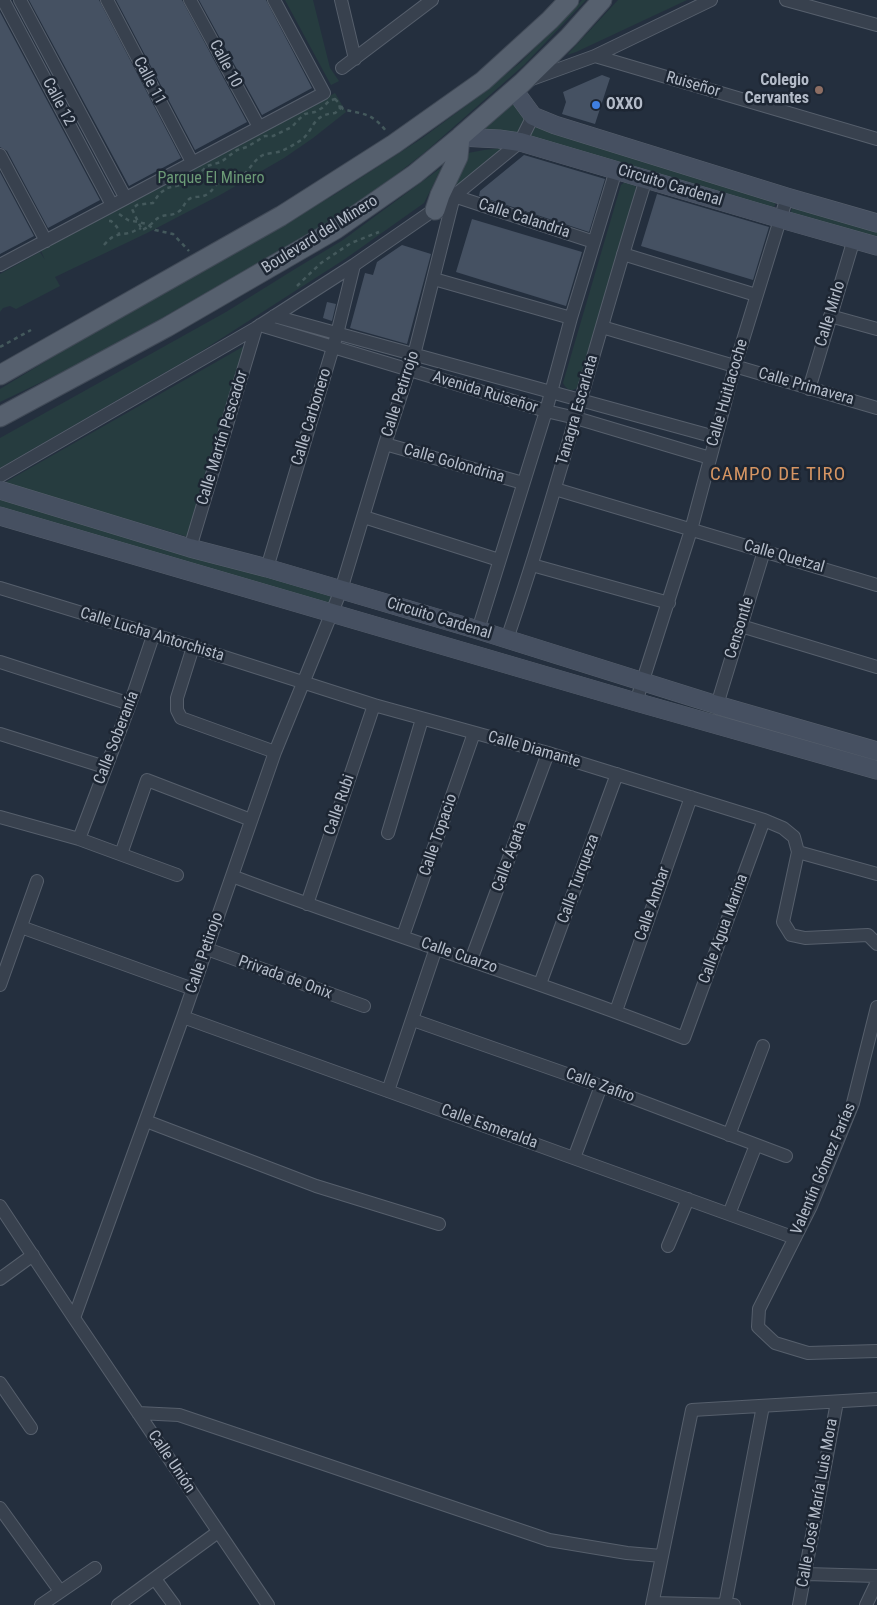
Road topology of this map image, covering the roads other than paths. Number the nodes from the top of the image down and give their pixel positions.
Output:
1 (3, 0) edge
2 (20, 0) edge
3 (106, 0) edge
4 (190, 0) edge
5 (274, 0) edge
6 (341, 0) edge
7 (569, 0) edge
8 (602, 0) edge
9 (711, 0) edge
10 (786, 0) edge
11 (426, 2) edge
12 (877, 25) edge
13 (594, 56) junction
14 (354, 59) junction
15 (342, 68) dead end
16 (518, 86) junction
17 (533, 116) junction
18 (259, 127) junction
19 (460, 137) junction
20 (877, 139) edge
21 (520, 142) junction
22 (0, 155) edge
23 (192, 162) junction
24 (616, 170) junction
25 (646, 179) junction
26 (454, 196) junction
27 (787, 197) junction
28 (125, 198) junction
29 (112, 205) junction
30 (435, 210) junction
31 (781, 219) junction
32 (877, 223) edge
33 (854, 240) junction
34 (46, 241) junction
35 (594, 242) junction
36 (877, 246) edge
37 (623, 254) junction
38 (0, 265) edge
39 (354, 265) junction
40 (434, 279) junction
41 (756, 295) junction
42 (274, 316) junction
43 (830, 316) junction
44 (571, 318) junction
45 (258, 326) junction
46 (602, 327) junction
47 (877, 329) edge
48 (337, 334) junction
49 (333, 347) junction
50 (414, 355) junction
51 (735, 366) junction
52 (410, 370) junction
53 (0, 375) edge
54 (809, 389) junction
55 (550, 393) junction
56 (580, 401) junction
57 (877, 408) edge
58 (546, 411) junction
59 (0, 418) edge
60 (576, 418) junction
61 (715, 437) junction
62 (386, 444) junction
63 (710, 458) junction
64 (0, 476) edge
65 (524, 483) junction
66 (555, 489) junction
67 (0, 490) edge
68 (0, 516) edge
69 (364, 517) junction
70 (691, 530) junction
71 (190, 548) junction
72 (764, 550) junction
73 (500, 560) junction
74 (532, 565) junction
75 (267, 568) junction
76 (877, 584) edge
77 (0, 588) edge
78 (342, 590) junction
79 (668, 603) junction
80 (332, 614) junction
81 (741, 626) junction
82 (478, 630) junction
83 (153, 636) junction
84 (507, 639) junction
85 (193, 647) junction
86 (0, 662) edge
87 (877, 666) edge
88 (303, 682) junction
89 (642, 682) junction
90 (636, 702) junction
91 (130, 704) junction
92 (374, 705) junction
93 (717, 705) junction
94 (422, 719) junction
95 (474, 733) junction
96 (0, 734) edge
97 (877, 751) edge
98 (275, 752) junction
99 (548, 753) junction
100 (106, 767) junction
101 (877, 770) edge
102 (617, 774) junction
103 (691, 797) junction
104 (0, 817) edge
105 (251, 820) junction
106 (764, 820) junction
107 (388, 833) dead end
108 (79, 839) junction
109 (798, 852) junction
110 (120, 854) junction
111 (877, 874) edge
112 (177, 875) dead end
113 (232, 876) junction
114 (37, 880) dead end
115 (306, 904) junction
116 (21, 927) junction
117 (404, 936) junction
118 (877, 944) edge
119 (436, 948) junction
120 (207, 949) junction
121 (472, 960) junction
122 (540, 984) junction
123 (0, 985) edge
124 (193, 989) junction
125 (364, 1006) dead end
126 (877, 1007) edge
127 (616, 1011) junction
128 (183, 1017) junction
129 (413, 1020) junction
130 (875, 1028) edge
131 (684, 1038) joint
132 (764, 1046) dead end
133 (601, 1086) junction
134 (388, 1091) junction
135 (146, 1121) junction
136 (729, 1135) junction
137 (756, 1145) junction
138 (786, 1156) dead end
139 (574, 1158) junction
140 (688, 1199) junction
141 (0, 1206) edge
142 (729, 1214) junction
143 (439, 1224) dead end
144 (795, 1238) junction
145 (668, 1246) dead end
146 (33, 1255) junction
147 (0, 1279) edge
148 (74, 1318) junction
149 (877, 1351) edge
150 (0, 1383) edge
151 (877, 1399) edge
152 (837, 1402) junction
153 (763, 1406) junction
154 (138, 1413) junction
155 (31, 1428) dead end
156 (0, 1508) edge
157 (218, 1532) junction
158 (662, 1556) junction
159 (95, 1568) dead end
160 (806, 1574) junction
161 (877, 1576) edge
162 (155, 1579) junction
163 (877, 1582) edge
164 (60, 1591) junction
165 (652, 1604) edge
166 (725, 1604) edge
167 (41, 1605) edge
168 (118, 1605) edge
169 (174, 1605) edge
170 (268, 1605) edge
171 (734, 1605) edge
172 (799, 1605) edge
173 (866, 1605) edge

1 - 29 street, Calle 12
2 - 28 street, Calle 12
3 - 23 street, Calle 11
4 - 18 street, Calle 10
5 - 18 street
6 - 14 street
7 - 53 main road
8 - 16 main road, Boulevard del Minero
9 - 13 street
10 - 12 street
11 - 14 street
13 - 16 street
13 - 20 street, Ruiseñor
14 - 15 street
16 - 17 street
16 - 19 main road, Boulevard del Minero
17 - 21 street
17 - 27 street, Circuito Cardenal
18 - 23 street
19 - 21 street, Circuito Cardenal
19 - 30 main road
19 - 59 main road, Boulevard del Minero
21 - 24 street, Circuito Cardenal
21 - 26 street
22 - 34 street
23 - 28 street
24 - 25 street, Circuito Cardenal
24 - 35 street, Tanagra Escarlata
25 - 31 street, Circuito Cardenal
25 - 37 street, Tanagra Escarlata
26 - 30 street
26 - 35 street, Calle Calandria
26 - 40 street, Calle Petirrojo
27 - 31 street, Calle Huitlacoche
27 - 32 street, Circuito Cardenal
28 - 29 street
29 - 34 street
30 - 39 street
31 - 33 street, Circuito Cardenal
31 - 41 street, Calle Huitlacoche
33 - 36 street, Circuito Cardenal
33 - 43 street, Calle Mirlo
34 - 38 street
35 - 44 street, Tanagra Escarlata
37 - 41 street
37 - 46 street, Tanagra Escarlata
39 - 42 street
39 - 48 street, Calle Carbonero
40 - 44 street
40 - 50 street, Calle Petirrojo
41 - 51 street, Calle Huitlacoche
42 - 45 street
42 - 48 street, Avenida Ruiseñor
43 - 47 street
43 - 54 street, Calle Mirlo
44 - 55 street, Tanagra Escarlata
45 - 49 street, Avenida Ruiseñor
45 - 64 street
45 - 71 street, Calle Martín Pescador
46 - 51 street, Calle Primavera
46 - 56 street, Tanagra Escarlata
48 - 49 street, Calle Carbonero
48 - 50 street, Avenida Ruiseñor
49 - 52 street, Avenida Ruiseñor
49 - 75 street, Calle Carbonero
50 - 52 street, Calle Petirrojo
50 - 55 street, Avenida Ruiseñor
51 - 54 street, Calle Primavera
51 - 61 street, Calle Huitlacoche
52 - 58 street, Avenida Ruiseñor
52 - 62 street, Calle Petirrojo
54 - 57 street, Calle Primavera
55 - 56 street, Avenida Ruiseñor
55 - 58 street, Tanagra Escarlata
56 - 60 street, Tanagra Escarlata
56 - 61 street, Avenida Ruiseñor
58 - 60 street, Avenida Ruiseñor
58 - 65 street, Tanagra Escarlata
60 - 63 street, Avenida Ruiseñor
60 - 66 street, Tanagra Escarlata
61 - 63 street, Calle Huitlacoche
62 - 65 street, Calle Golondrina
62 - 69 street, Calle Petirrojo
63 - 70 street, Calle Huitlacoche
65 - 73 street, Tanagra Escarlata
66 - 70 street
66 - 74 street, Tanagra Escarlata
67 - 71 street, Circuito Cardenal
68 - 80 street, Circuito Cardenal
69 - 73 street
69 - 78 street, Calle Petirrojo
70 - 72 street, Calle Quetzal
70 - 79 street, Calle Huitlacoche
71 - 75 street, Circuito Cardenal
72 - 76 street, Calle Quetzal
72 - 81 street, Censontle
73 - 82 street, Tanagra Escarlata
74 - 79 street
74 - 84 street, Tanagra Escarlata
75 - 78 street, Circuito Cardenal
77 - 83 street, Calle Lucha Antorchista
78 - 80 street, Calle Petirojo
78 - 82 street, Circuito Cardenal
79 - 89 street, Calle Huitlacoche
80 - 88 street, Calle Petirojo
80 - 90 street, Circuito Cardenal
81 - 87 street
81 - 93 street, Censontle
82 - 84 street, Circuito Cardenal
83 - 85 street, Calle Lucha Antorchista
83 - 91 street, Calle Soberanía
84 - 89 street, Circuito Cardenal
85 - 88 street, Calle Lucha Antorchista
85 - 98 street
86 - 91 street
88 - 92 street, Calle Diamante
88 - 98 street, Calle Petirojo
89 - 90 street, Calle Huitlacoche
89 - 93 street, Circuito Cardenal
90 - 101 street, Circuito Cardenal
91 - 100 street, Calle Soberanía
92 - 94 street, Calle Diamante
92 - 115 street, Calle Rubi
93 - 97 street, Circuito Cardenal
94 - 95 street, Calle Diamante
94 - 107 street
95 - 99 street, Calle Diamante
95 - 117 street, Calle Topacio
96 - 100 street
98 - 105 street, Calle Petirojo
99 - 102 street, Calle Diamante
99 - 121 street, Calle Ágata
100 - 108 street, Calle Soberanía
102 - 103 street, Calle Diamante
102 - 122 street, Calle Turqueza
103 - 106 street, Calle Diamante
103 - 127 street, Calle Ambar
104 - 108 street
105 - 110 street
105 - 113 street, Calle Petirojo
106 - 109 street, Calle Diamante
106 - 131 street, Calle Agua Marina
108 - 110 street
109 - 111 street
109 - 118 street
110 - 112 street
113 - 115 street, Calle Cuarzo
113 - 120 street, Calle Petirojo
114 - 116 street
115 - 117 street, Calle Cuarzo
116 - 123 street
116 - 124 street
117 - 119 street, Calle Cuarzo
119 - 121 street, Calle Cuarzo
119 - 129 street
120 - 124 street, Calle Petirojo
120 - 125 street, Privada de Onix
121 - 122 street, Calle Cuarzo
122 - 127 street, Calle Cuarzo
124 - 128 street, Calle Petirojo
126 - 130 street, Valentín Gómez Farías
127 - 131 street, Calle Cuarzo
128 - 134 street, Calle Esmeralda
128 - 135 street, Calle Petirojo
129 - 133 street, Calle Zafiro
129 - 134 street
130 - 144 street, Valentín Gómez Farías
132 - 136 street
133 - 136 street, Calle Zafiro
133 - 139 street
134 - 139 street, Calle Esmeralda
135 - 143 street
135 - 148 street, Calle Petirojo
136 - 137 street, Calle Zafiro
137 - 138 street, Calle Zafiro
137 - 142 street
139 - 140 street, Calle Esmeralda
140 - 142 street, Calle Esmeralda
140 - 145 street
141 - 146 street, Calle Unión
142 - 144 street, Calle Esmeralda
144 - 149 street, Valentín Gómez Farías
146 - 147 street
146 - 148 street, Calle Unión
148 - 154 street, Calle Unión
150 - 155 street
151 - 152 street
152 - 153 street
152 - 160 street, Calle José María Luis Mora
153 - 158 street
153 - 166 street
154 - 157 street, Calle Unión
154 - 158 street
156 - 164 street
157 - 162 street
157 - 170 street, Calle Unión
158 - 165 street
159 - 164 street
160 - 161 street
160 - 172 street, Calle José María Luis Mora
162 - 168 street
162 - 169 street
163 - 173 street
164 - 167 street
165 - 166 street
166 - 171 street

